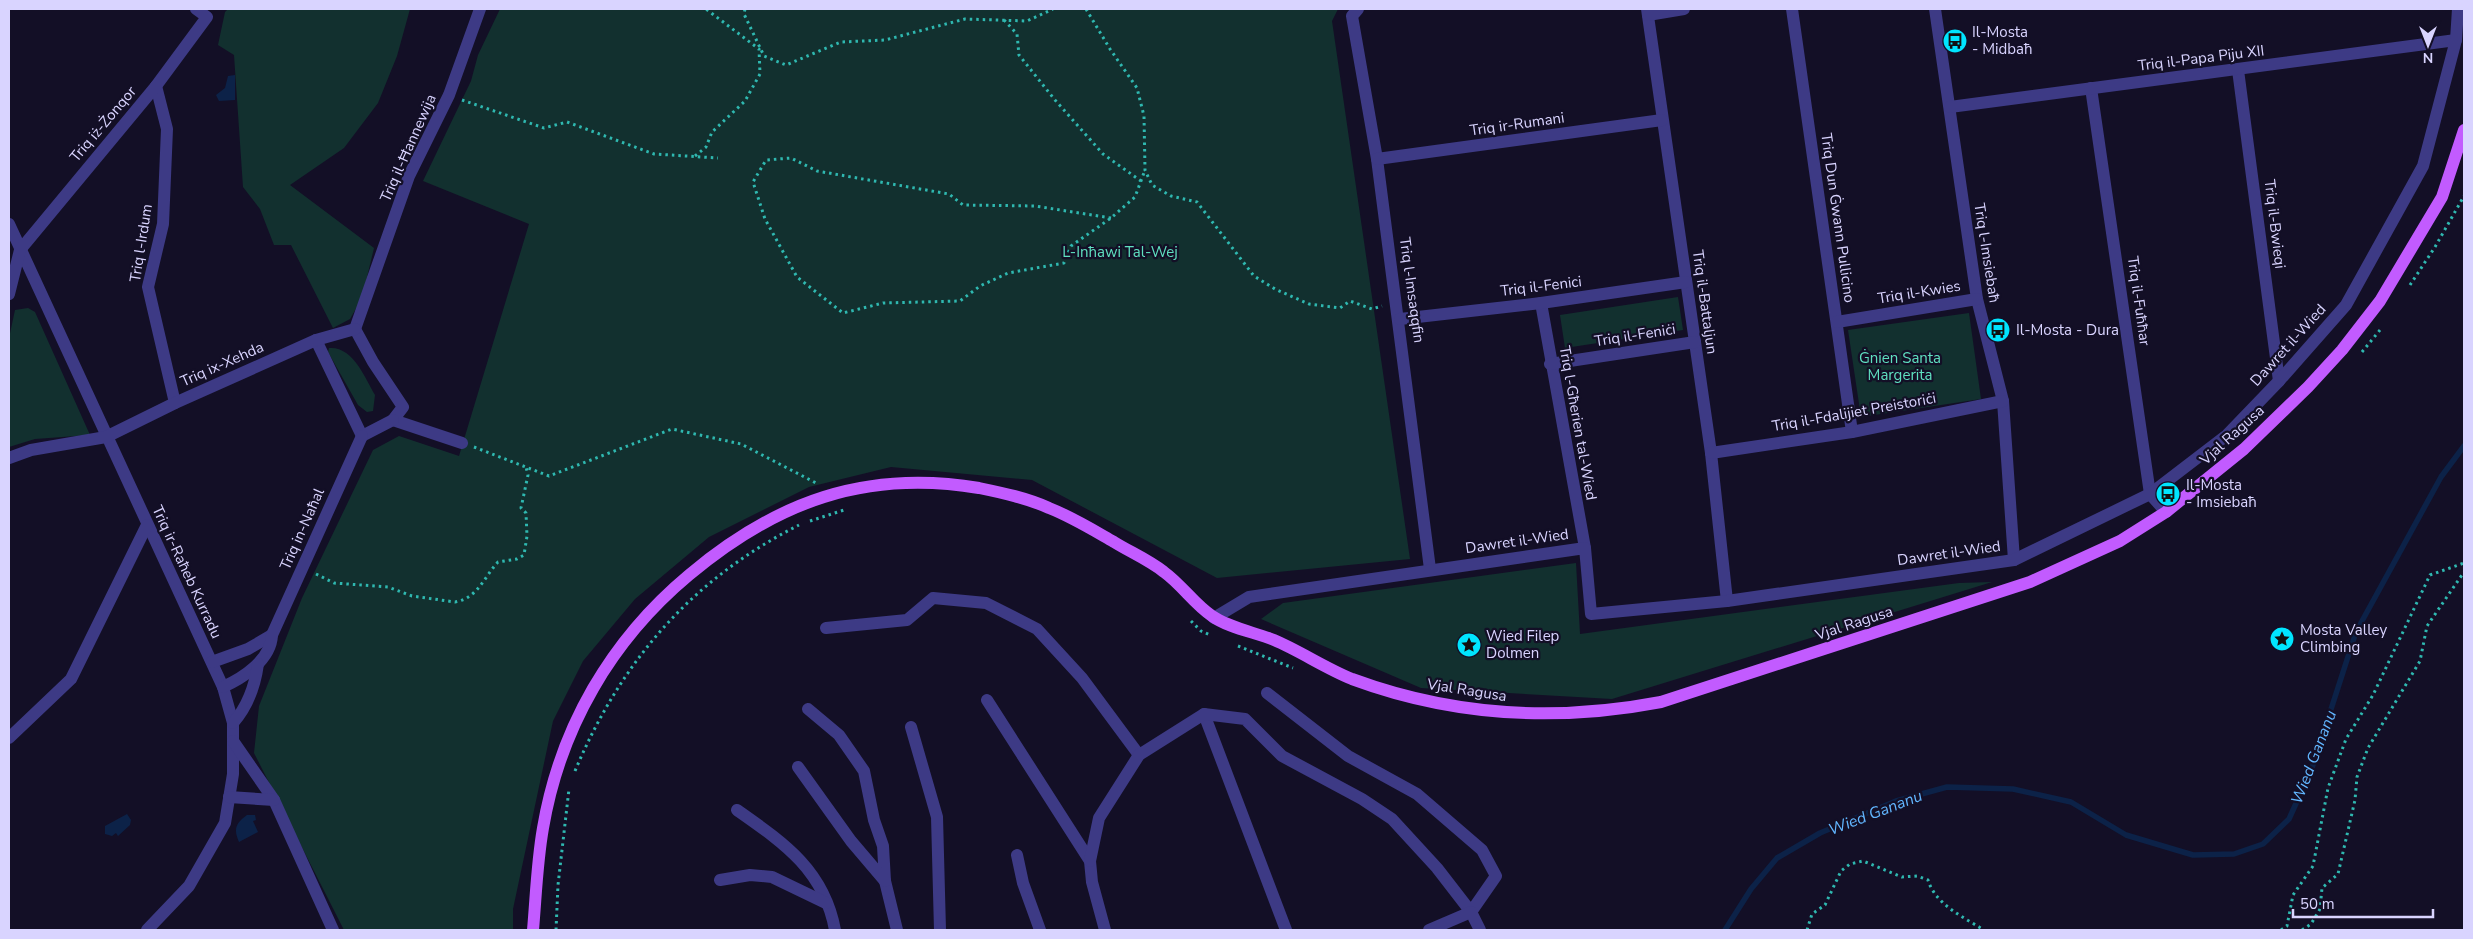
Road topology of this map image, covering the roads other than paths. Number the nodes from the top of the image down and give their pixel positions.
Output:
1 (196, 9) edge
2 (480, 9) edge
3 (1684, 9) edge
4 (1792, 9) edge
5 (1935, 9) edge
6 (2458, 9) edge
7 (1648, 12) edge
8 (1355, 13) edge
9 (2456, 40) junction
10 (2238, 70) junction
11 (156, 86) junction
12 (2091, 88) junction
13 (1950, 107) junction
14 (1662, 120) junction
15 (2464, 130) edge
16 (1378, 159) junction
17 (9, 224) edge
18 (20, 250) junction
19 (1686, 282) junction
20 (9, 294) edge
21 (1976, 298) junction
22 (1541, 304) junction
23 (1400, 319) junction
24 (1837, 322) junction
25 (355, 329) junction
26 (316, 340) junction
27 (1695, 342) junction
28 (1550, 364) junction
29 (2279, 381) junction
30 (2003, 400) junction
31 (174, 403) junction
32 (393, 420) junction
33 (1852, 432) junction
34 (362, 436) junction
35 (106, 437) junction
36 (462, 443) road end
37 (1711, 453) junction
38 (9, 458) edge
39 (2150, 494) junction
40 (2166, 512) junction
41 (147, 525) junction
42 (1585, 548) junction
43 (2014, 560) junction
44 (1430, 569) junction
45 (1727, 601) junction
46 (1214, 618) junction
47 (826, 628) dead end
48 (272, 635) junction
49 (212, 662) junction
50 (258, 664) junction
51 (223, 687) junction
52 (1267, 693) dead end
53 (987, 700) dead end
54 (808, 709) dead end
55 (1204, 714) junction
56 (233, 723) junction
57 (911, 727) dead end
58 (9, 738) edge
59 (233, 740) junction
60 (1139, 755) junction
61 (798, 767) dead end
62 (229, 797) junction
63 (274, 800) junction
64 (737, 810) dead end
65 (1017, 855) dead end
66 (1090, 861) junction
67 (720, 880) dead end
68 (884, 881) junction
69 (826, 903) junction
70 (1471, 912) junction
71 (147, 930) edge
72 (333, 930) edge
73 (534, 930) edge
74 (835, 930) edge
75 (897, 930) edge
76 (940, 930) edge
77 (1040, 930) edge
78 (1105, 930) edge
79 (1286, 930) edge
80 (1429, 930) edge
81 (1480, 930) edge

1 - 11 street, Triq iż-Żonqor
2 - 25 street, Triq il-Ħannewija
3 - 7 street
4 - 24 street, Triq Dun Ġwann Pullicino
5 - 13 street, Triq l-Imsiebaħ
6 - 9 street, Dawret il-Wied
7 - 14 street, Triq il-Battaljun
8 - 16 street, Triq l-Imsaqqfin
9 - 10 street, Triq il-Papa Piju XII
9 - 29 street, Dawret il-Wied
10 - 12 street, Triq il-Papa Piju XII
10 - 29 street, Triq il-Bwieqi
11 - 18 street, Triq iż-Żonqor
11 - 31 street, Triq l-Irdum
12 - 13 street, Triq il-Papa Piju XII
12 - 39 street, Triq il-Fuħħar
13 - 21 street, Triq l-Imsiebaħ
14 - 16 street, Triq ir-Rumani
14 - 19 street, Triq il-Battaljun
15 - 40 main road, Vjal Ragusa
16 - 23 street, Triq l-Imsaqqfin
17 - 18 street, Triq ir-Raħeb Kurradu
18 - 20 street
18 - 35 street, Triq ir-Raħeb Kurradu
19 - 22 street, Triq il-Fenici
19 - 27 street, Triq il-Battaljun
21 - 24 street, Triq il-Kwies
21 - 30 street, Triq l-Imsiebaħ
22 - 23 street, Triq il-Fenici
22 - 28 street, Triq l-Għerien tal-Wied
23 - 44 street, Triq l-Imsaqqfin
24 - 33 street, Triq Dun Ġwann Pullicino
25 - 26 street, Triq ix-Xehda
25 - 32 street
26 - 31 street, Triq ix-Xehda
26 - 34 street
27 - 28 street, Triq il-Feniċi
27 - 37 street, Triq il-Battaljun
28 - 42 street, Triq l-Għerien tal-Wied
29 - 39 street, Dawret il-Wied
30 - 33 street, Triq il-Fdalijiet Preistoriċi
30 - 43 street, Triq l-Imsiebaħ
31 - 35 street, Triq ix-Xehda
32 - 34 street
32 - 36 street
33 - 37 street, Triq il-Fdalijiet Preistoriċi
34 - 48 street, Triq in-Naħal
35 - 38 street
35 - 41 street, Triq ir-Raħeb Kurradu
37 - 45 street, Triq il-Battaljun
39 - 40 street
39 - 43 street, Dawret il-Wied
40 - 46 main road, Vjal Ragusa
41 - 49 street, Triq ir-Raħeb Kurradu
41 - 58 street
42 - 44 street, Dawret il-Wied
42 - 45 street, Dawret il-Wied
43 - 45 street, Dawret il-Wied
44 - 46 street, Dawret il-Wied
46 - 73 main road, Vjal Ragusa
47 - 60 street
48 - 49 street
48 - 50 street, Triq in-Naħal
49 - 51 street, Triq ir-Raħeb Kurradu
50 - 51 street, Triq in-Naħal
50 - 56 street, Triq in-Naħal
51 - 56 street, Triq ir-Raħeb Kurradu
52 - 70 street
53 - 66 street
54 - 68 street
55 - 60 street
55 - 70 street
55 - 79 street
56 - 59 street, Triq ir-Raħeb Kurradu
57 - 76 street
59 - 62 street, Triq ir-Raħeb Kurradu
59 - 63 street
60 - 66 street
61 - 68 street
62 - 63 street
62 - 71 street, Triq ir-Raħeb Kurradu
63 - 72 street
64 - 69 street
65 - 77 street
66 - 78 street
67 - 69 street
68 - 75 street
69 - 74 street
70 - 80 street
70 - 81 street

